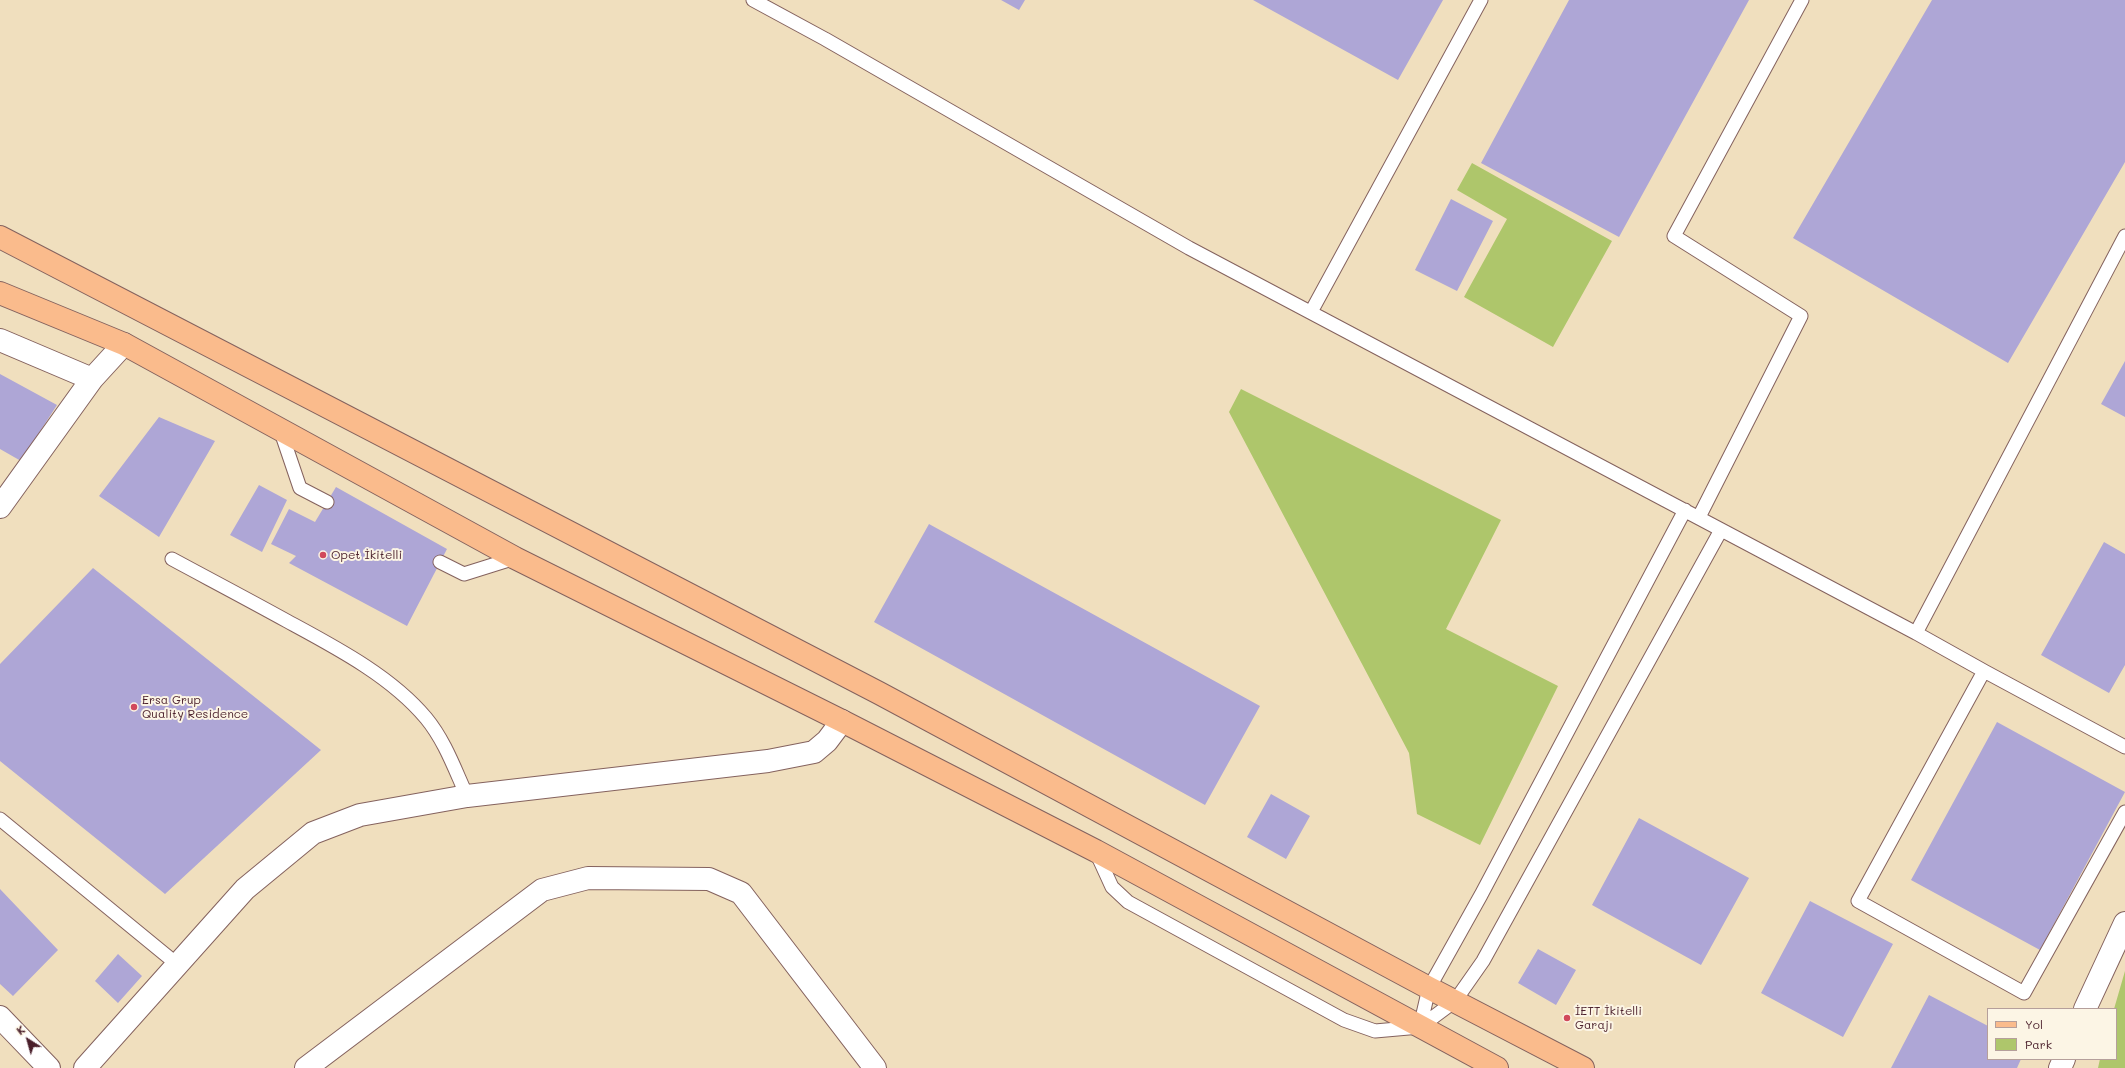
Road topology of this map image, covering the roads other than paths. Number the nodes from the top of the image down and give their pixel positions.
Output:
1 (753, 0) edge
2 (1482, 0) edge
3 (1802, 0) edge
4 (2125, 236) edge
5 (0, 237) edge
6 (0, 293) edge
7 (1311, 312) junction
8 (0, 340) edge
9 (124, 344) junction
10 (92, 379) junction
11 (280, 429) junction
12 (327, 502) dead end
13 (0, 507) edge
14 (1685, 510) junction
15 (1699, 517) junction
16 (1721, 530) junction
17 (515, 558) junction
18 (172, 559) dead end
19 (440, 562) dead end
20 (1916, 633) junction
21 (1984, 671) junction
22 (842, 721) junction
23 (2125, 747) edge
24 (467, 796) junction
25 (2125, 812) edge
26 (0, 819) edge
27 (1096, 851) junction
28 (2125, 923) edge
29 (178, 965) junction
30 (1429, 988) junction
31 (1455, 1001) junction
32 (2087, 1004) edge
33 (0, 1017) edge
34 (1420, 1028) junction
35 (50, 1068) edge
36 (84, 1068) edge
37 (306, 1068) edge
38 (875, 1068) edge
39 (1497, 1068) edge
40 (1583, 1068) edge

1 - 7 lane
2 - 7 lane
3 - 15 lane
4 - 20 lane
5 - 30 main road
6 - 9 main road
7 - 14 lane
8 - 10 street
9 - 10 street
9 - 11 main road
10 - 13 street
11 - 12 lane
11 - 17 main road
14 - 15 lane
14 - 30 lane
15 - 16 lane
16 - 20 lane
16 - 31 lane
17 - 19 lane
17 - 22 main road
18 - 24 lane
20 - 21 lane
21 - 23 lane
21 - 25 lane
22 - 24 street
22 - 27 main road
24 - 29 street
26 - 29 lane
27 - 34 main road
27 - 34 lane
28 - 32 street
29 - 36 street
30 - 31 main road
30 - 34 lane
31 - 34 lane
31 - 40 main road
33 - 35 street
34 - 39 main road
37 - 38 street

